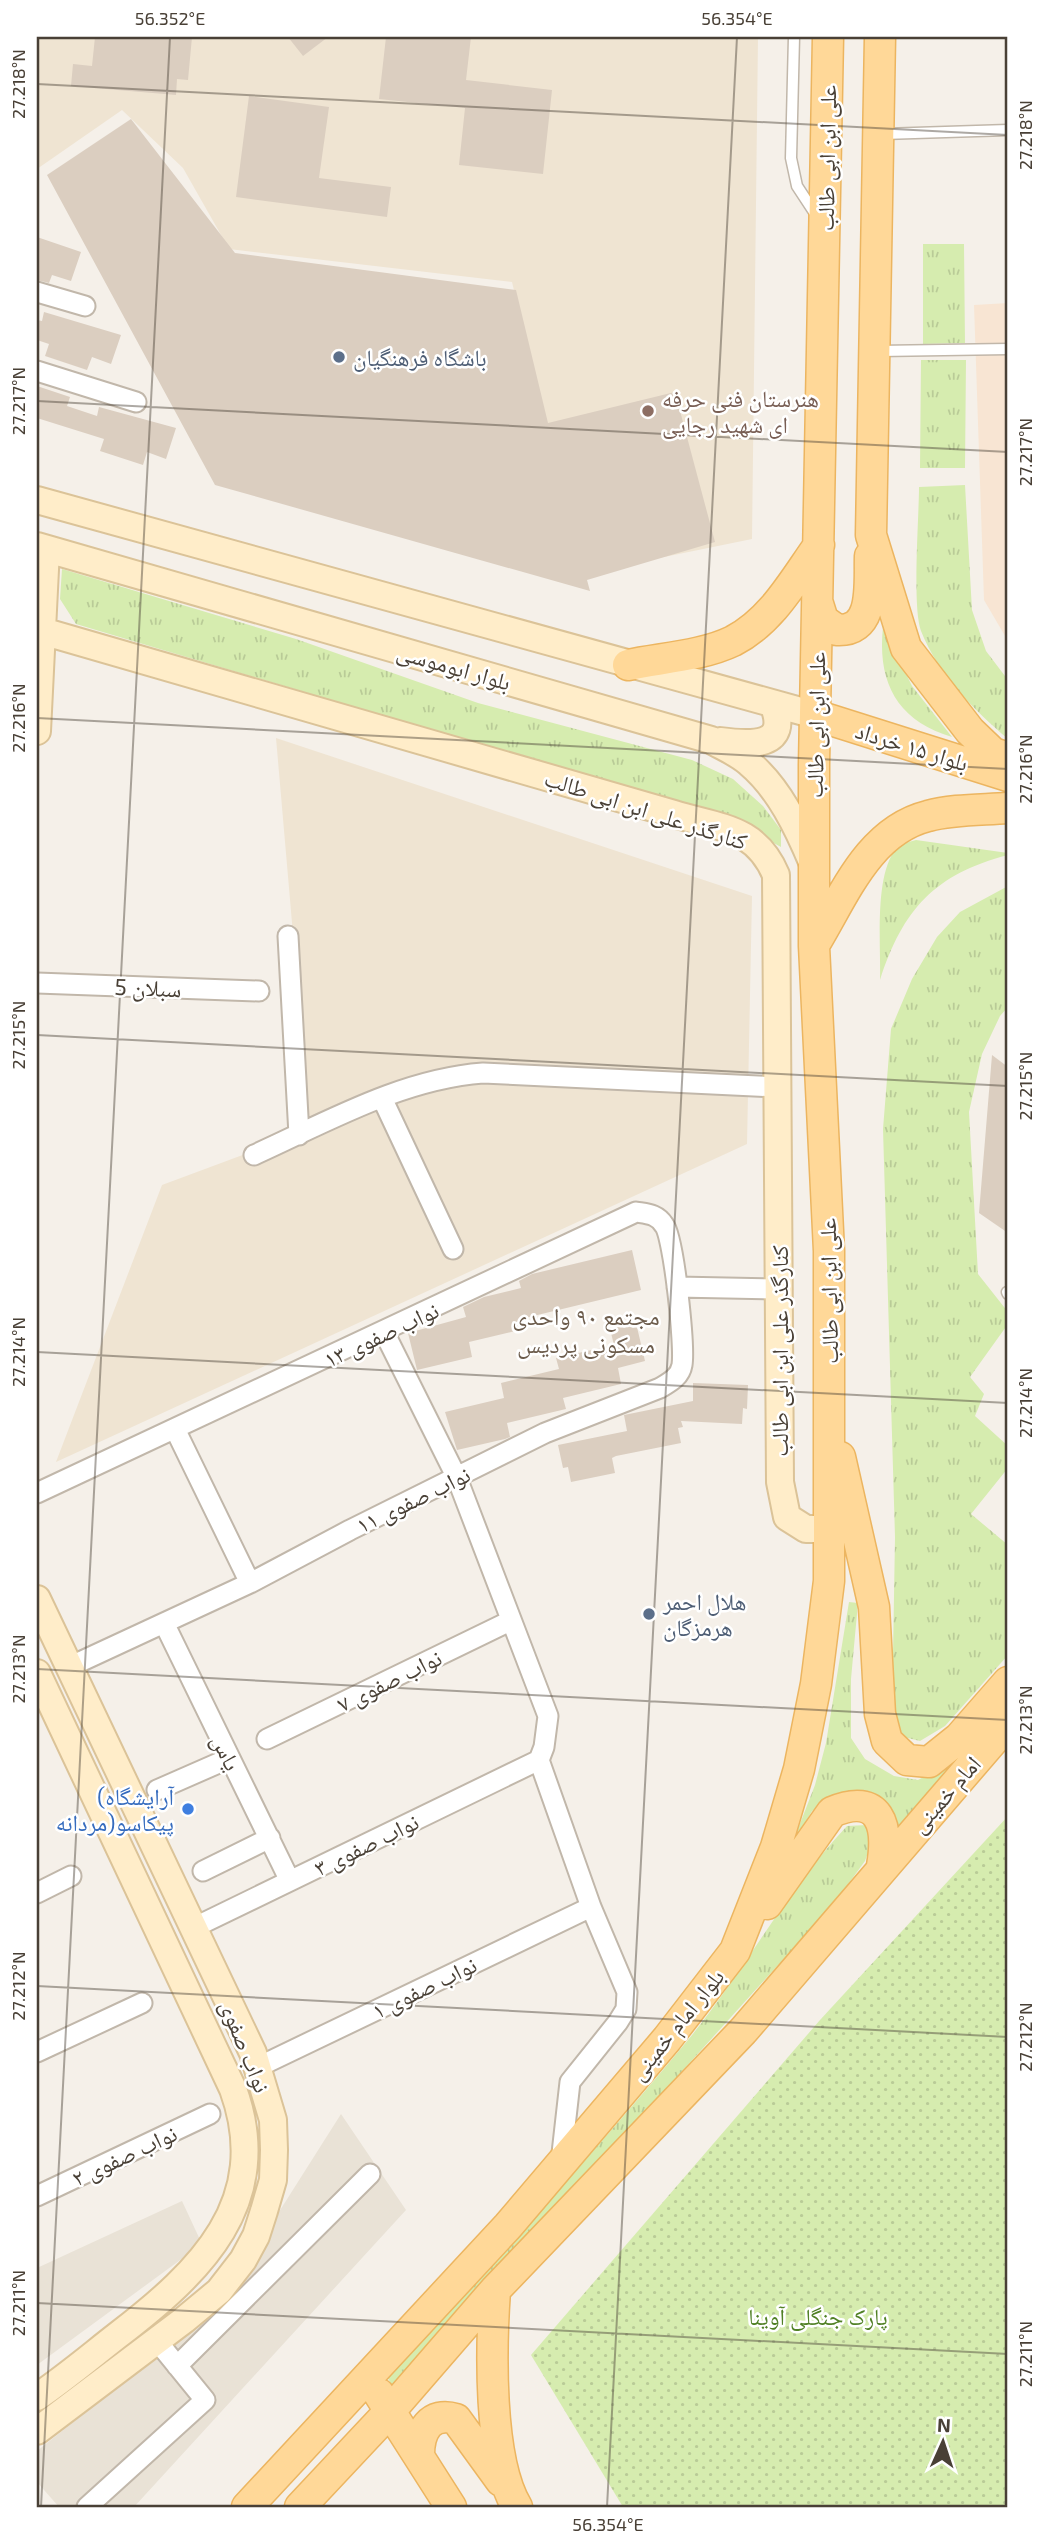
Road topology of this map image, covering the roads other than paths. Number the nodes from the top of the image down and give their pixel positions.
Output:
1 (794, 37) edge
2 (828, 37) edge
3 (880, 37) edge
4 (1008, 130) edge
5 (879, 134) junction
6 (825, 225) junction
7 (37, 292) edge
8 (85, 306) dead end
9 (1008, 349) edge
10 (875, 351) junction
11 (37, 371) edge
12 (136, 401) dead end
13 (37, 500) edge
14 (871, 536) junction
15 (818, 545) junction
16 (41, 548) edge
17 (818, 604) junction
18 (39, 632) edge
19 (628, 665) junction
20 (773, 704) junction
21 (815, 715) junction
22 (37, 724) edge
23 (37, 731) edge
24 (711, 740) junction
25 (1008, 758) edge
26 (1008, 776) edge
27 (1008, 808) edge
28 (814, 865) junction
29 (288, 936) dead end
30 (814, 946) junction
31 (37, 984) edge
32 (259, 991) dead end
33 (777, 1087) junction
34 (382, 1098) junction
35 (299, 1135) junction
36 (254, 1155) dead end
37 (453, 1249) dead end
38 (677, 1287) junction
39 (778, 1289) junction
40 (384, 1332) junction
41 (830, 1413) junction
42 (175, 1429) junction
43 (457, 1478) junction
44 (37, 1493) edge
45 (827, 1529) junction
46 (250, 1583) junction
47 (37, 1600) edge
48 (510, 1621) junction
49 (164, 1623) junction
50 (69, 1667) junction
51 (39, 1677) edge
52 (1008, 1682) edge
53 (1008, 1723) edge
54 (267, 1740) dead end
55 (230, 1758) junction
56 (539, 1760) junction
57 (157, 1790) dead end
58 (270, 1838) junction
59 (882, 1866) junction
60 (203, 1871) dead end
61 (71, 1876) dead end
62 (290, 1881) junction
63 (37, 1893) edge
64 (591, 1907) junction
65 (193, 1928) junction
66 (163, 1943) junction
67 (735, 1951) junction
68 (142, 2003) dead end
69 (37, 2052) edge
70 (258, 2067) junction
71 (210, 2114) dead end
72 (561, 2162) junction
73 (370, 2174) dead end
74 (37, 2196) edge
75 (495, 2290) junction
76 (157, 2341) junction
77 (177, 2366) junction
78 (367, 2376) junction
79 (37, 2397) edge
80 (391, 2410) junction
81 (37, 2431) edge
82 (419, 2455) junction
83 (512, 2499) edge
84 (87, 2507) edge
85 (247, 2507) edge
86 (300, 2507) edge
87 (451, 2507) edge

1 - 6 lane
2 - 6 main road, علی ابن ابی طالب
3 - 5 main road
4 - 5 lane
5 - 10 main road
6 - 15 main road, علی ابن ابی طالب
7 - 8 street
9 - 10 lane
10 - 14 main road
11 - 12 street
13 - 19 street, بلوار ابوموسی
14 - 17 main road
14 - 25 main road
15 - 17 main road, علی ابن ابی طالب
15 - 19 main road
16 - 18 street
16 - 24 street, بلوار ابوموسی
17 - 21 main road, علی ابن ابی طالب
18 - 22 street
18 - 33 street, کنارگذر علی ابن ابی طالب
19 - 20 street, بلوار ابوموسی
20 - 21 street, بلوار ابوموسی
20 - 24 street
21 - 26 main road, بلوار ۱۵ خرداد
21 - 28 main road, علی ابن ابی طالب
22 - 23 street
24 - 28 street, بلوار ابوموسی
27 - 30 main road
28 - 30 main road, علی ابن ابی طالب
29 - 35 street
30 - 41 main road, علی ابن ابی طالب
31 - 32 street, سبلان 5
33 - 34 street
33 - 39 street, کنارگذر علی ابن ابی طالب
34 - 35 street
34 - 37 street
35 - 36 street
38 - 39 street
38 - 40 street, نواب صفوی ۱۳
38 - 43 street, نواب صفوی ۱۱
39 - 45 street, کنارگذر علی ابن ابی طالب
40 - 42 street, نواب صفوی ۱۳
40 - 43 street
41 - 45 main road, بلوار امام خمینی
41 - 52 main road
42 - 44 street, نواب صفوی ۱۳
42 - 46 street
43 - 46 street, نواب صفوی ۱۱
43 - 48 street
45 - 67 main road, بلوار امام خمینی
46 - 49 street, نواب صفوی ۱۱
47 - 50 street, نواب صفوی
48 - 54 street, نواب صفوی ۷
48 - 56 street
49 - 50 street, نواب صفوی ۱۱
49 - 55 street, یاس
50 - 51 street
50 - 65 street, نواب صفوی
51 - 66 street, نواب صفوی
53 - 59 main road, امام خمینی
55 - 57 street
55 - 58 street, یاس
56 - 62 street, نواب صفوی ۳
56 - 64 street
58 - 60 street
58 - 62 street, یاس
59 - 67 main road
59 - 75 main road, بلوار امام خمینی
61 - 63 street
62 - 65 street, نواب صفوی ۳
64 - 70 street, نواب صفوی ۱
64 - 72 street
65 - 66 street
65 - 70 street, نواب صفوی
66 - 79 street, نواب صفوی
67 - 72 main road, بلوار امام خمینی
68 - 69 street
70 - 76 street, نواب صفوی
71 - 74 street, نواب صفوی ۲
72 - 78 main road, بلوار امام خمینی
73 - 77 street
75 - 80 main road, بلوار امام خمینی
75 - 83 main road
76 - 77 street
76 - 81 street, نواب صفوی
77 - 84 street
78 - 80 main road
78 - 85 main road, بلوار امام خمینی
80 - 82 main road
80 - 86 main road, بلوار امام خمینی
82 - 83 main road
82 - 87 main road

